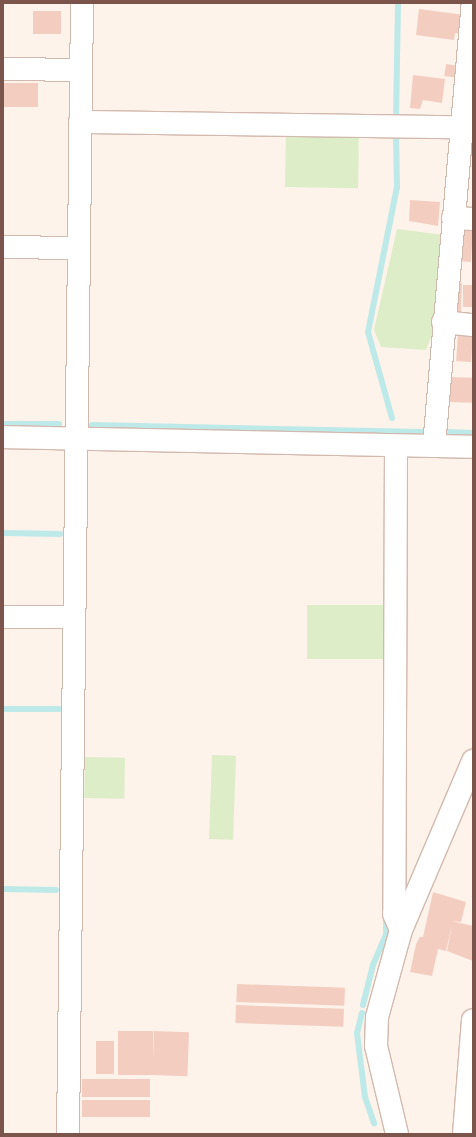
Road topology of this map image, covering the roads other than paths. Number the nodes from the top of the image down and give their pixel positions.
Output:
1 (82, 3) edge
2 (472, 3) edge
3 (471, 29) edge
4 (3, 70) edge
5 (80, 70) junction
6 (80, 122) junction
7 (461, 127) junction
8 (463, 218) edge
9 (3, 247) edge
10 (78, 248) junction
11 (443, 322) junction
12 (473, 325) edge
13 (3, 437) edge
14 (75, 439) junction
15 (396, 446) junction
16 (434, 446) junction
17 (473, 447) edge
18 (3, 616) edge
19 (73, 617) junction
20 (473, 761) edge
21 (401, 930) junction
22 (473, 1020) edge
23 (68, 1134) edge
24 (397, 1134) edge
25 (464, 1134) edge

1 - 5 street
2 - 3 street
3 - 7 street
4 - 5 street
5 - 6 street
6 - 7 street
6 - 10 street
7 - 8 street
8 - 11 street
9 - 10 street
10 - 14 street
11 - 12 street
11 - 16 street
13 - 14 street
14 - 15 street
14 - 19 street
15 - 16 street
15 - 21 street
16 - 17 street
18 - 19 street
19 - 23 street
20 - 21 street
21 - 24 street
22 - 25 street

